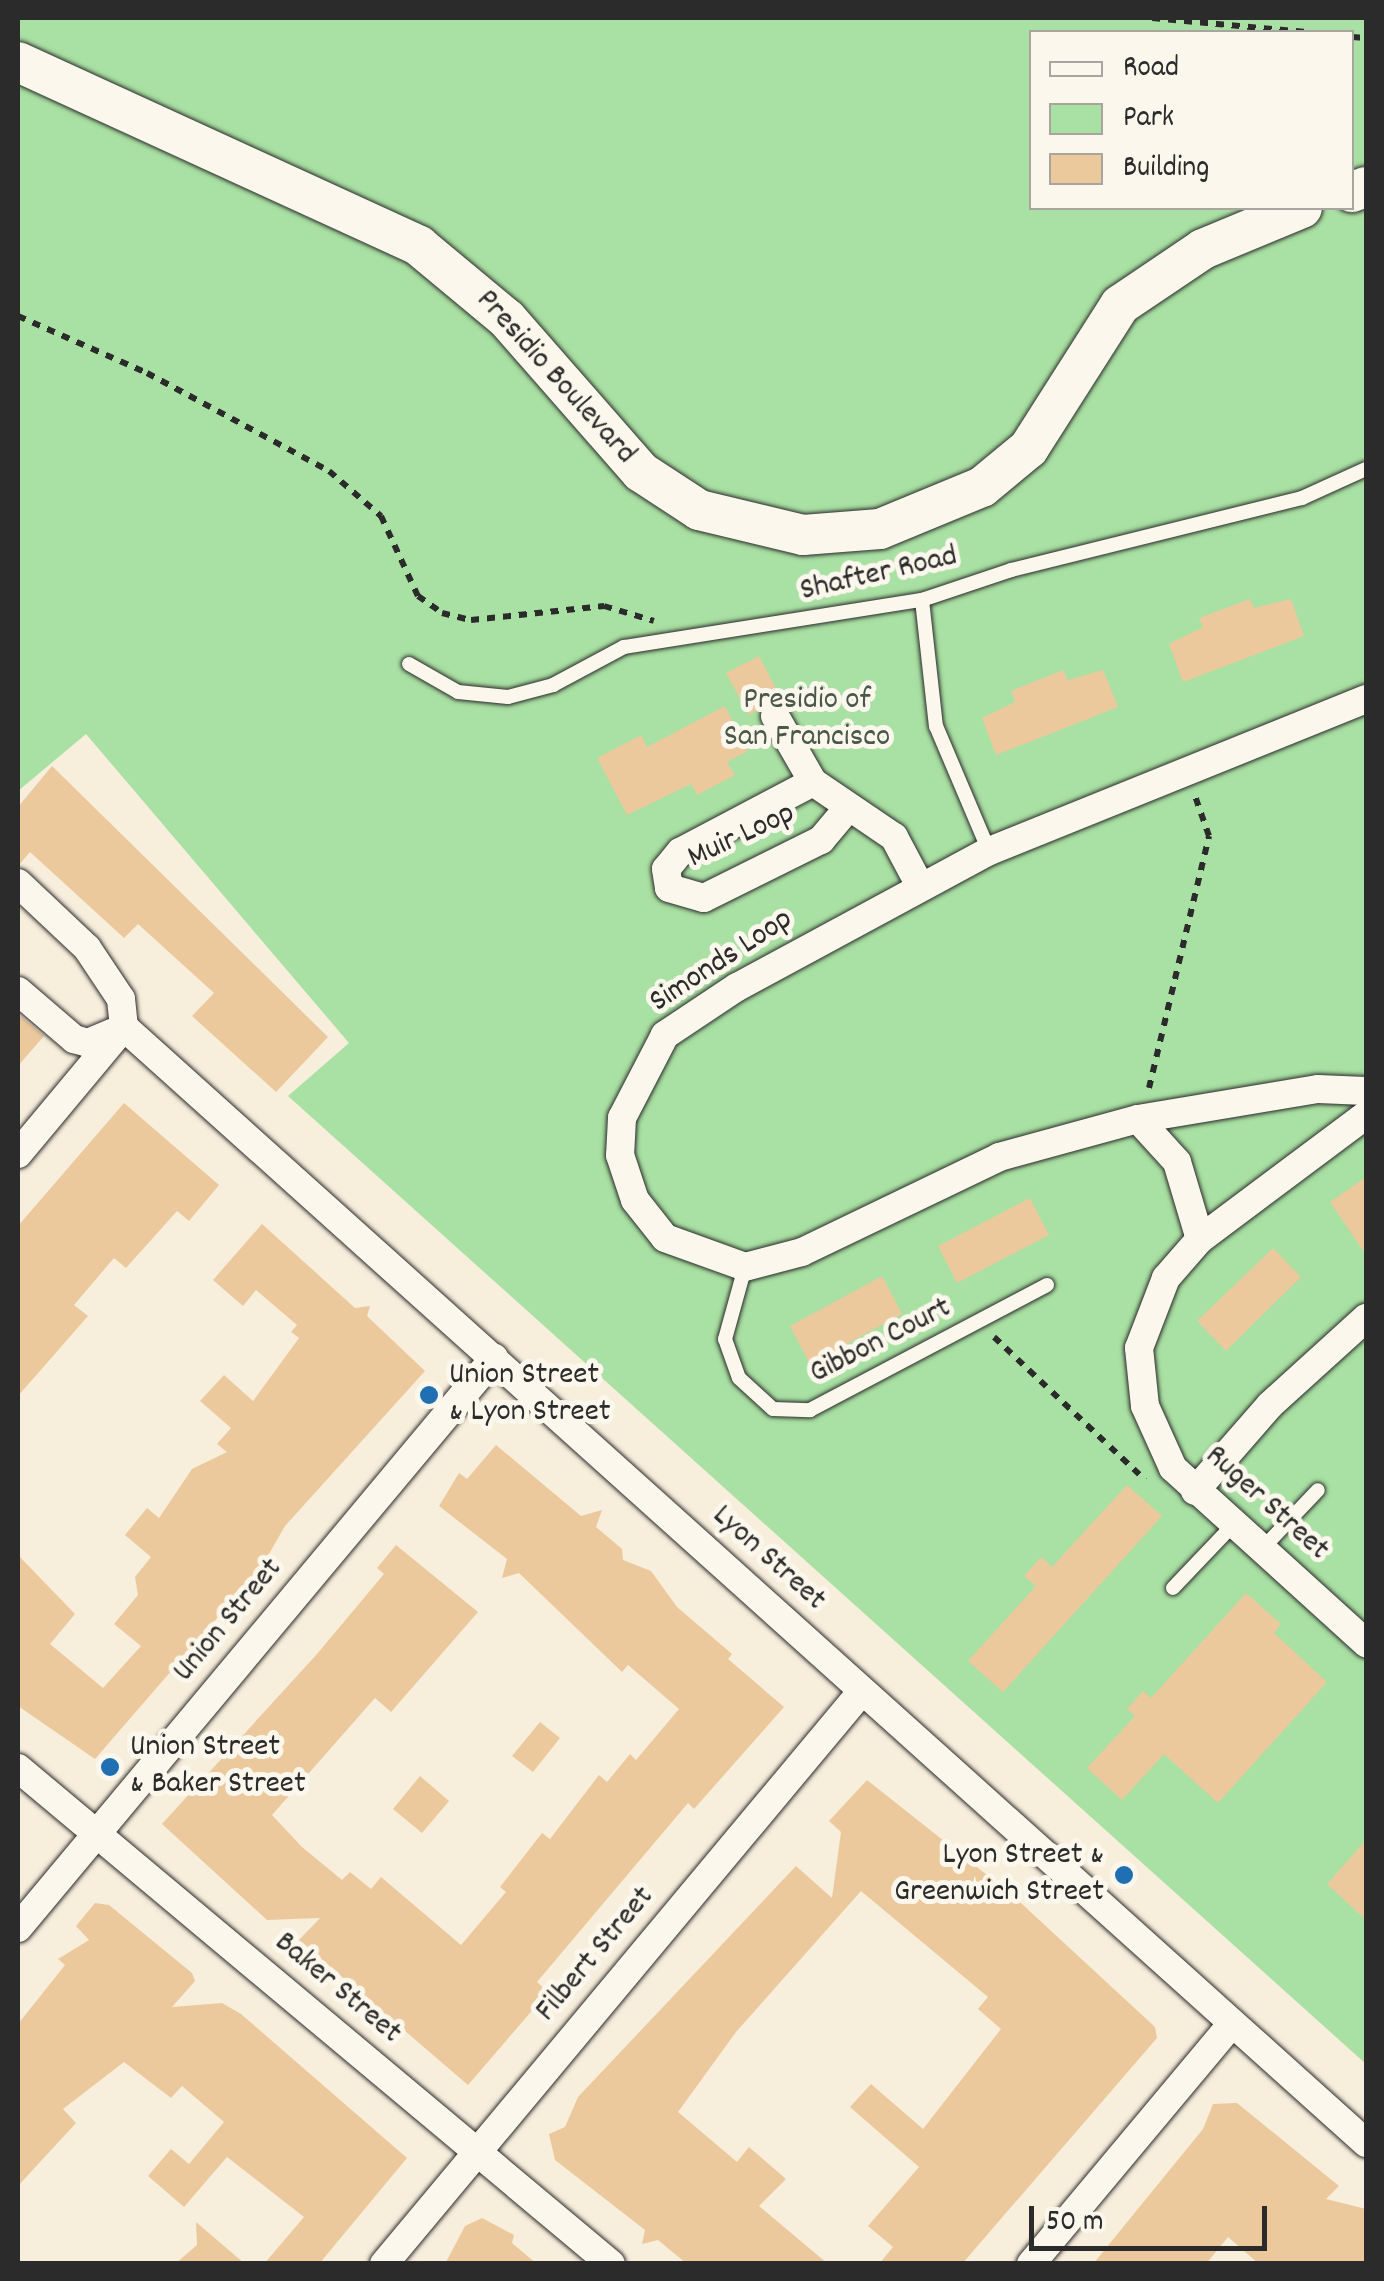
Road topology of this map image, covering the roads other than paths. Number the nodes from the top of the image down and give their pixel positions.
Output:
1 (18, 62) edge
2 (1297, 210) edge
3 (1366, 469) edge
4 (922, 600) junction
5 (408, 664) dead end
6 (1366, 699) edge
7 (775, 716) dead end
8 (813, 782) junction
9 (845, 811) junction
10 (990, 851) junction
11 (18, 883) edge
12 (919, 884) junction
13 (18, 991) edge
14 (124, 1027) junction
15 (1366, 1091) edge
16 (1366, 1115) edge
17 (1138, 1120) junction
18 (18, 1154) edge
19 (1200, 1239) junction
20 (745, 1268) junction
21 (1047, 1285) dead end
22 (1366, 1318) edge
23 (494, 1358) junction
24 (1318, 1490) dead end
25 (1195, 1491) junction
26 (1234, 1524) junction
27 (1262, 1549) junction
28 (1173, 1588) dead end
29 (1366, 1643) edge
30 (862, 1691) junction
31 (18, 1768) edge
32 (97, 1834) junction
33 (18, 1928) edge
34 (1232, 2024) junction
35 (1366, 2143) edge
36 (477, 2152) junction
37 (384, 2264) edge
38 (611, 2264) edge
39 (1032, 2264) edge

1 - 2 street, Presidio Boulevard
3 - 4 lane, Shafter Road
4 - 5 lane, Shafter Road
4 - 10 lane
6 - 10 street, Simonds Loop
7 - 8 street, Muir Loop
8 - 9 street, Muir Loop
8 - 9 street, Muir Loop
9 - 12 street, Muir Loop
10 - 12 street, Simonds Loop
11 - 14 street
12 - 20 street, Simonds Loop
13 - 14 street
14 - 18 street
14 - 23 street, Lyon Street
15 - 17 street
16 - 19 street, Ruger Street
17 - 19 street
17 - 20 street
19 - 25 street, Ruger Street
20 - 21 lane, Gibbon Court
22 - 25 street
23 - 30 street, Lyon Street
23 - 32 street, Union Street
24 - 27 lane
25 - 26 street, Ruger Street
26 - 27 street, Ruger Street
26 - 28 lane
27 - 29 street, Ruger Street
30 - 34 street, Lyon Street
30 - 36 street, Filbert Street
31 - 32 street, Baker Street
32 - 33 street, Union Street
32 - 36 street, Baker Street
34 - 35 street, Lyon Street
34 - 39 street
36 - 37 street, Filbert Street
36 - 38 street, Baker Street

